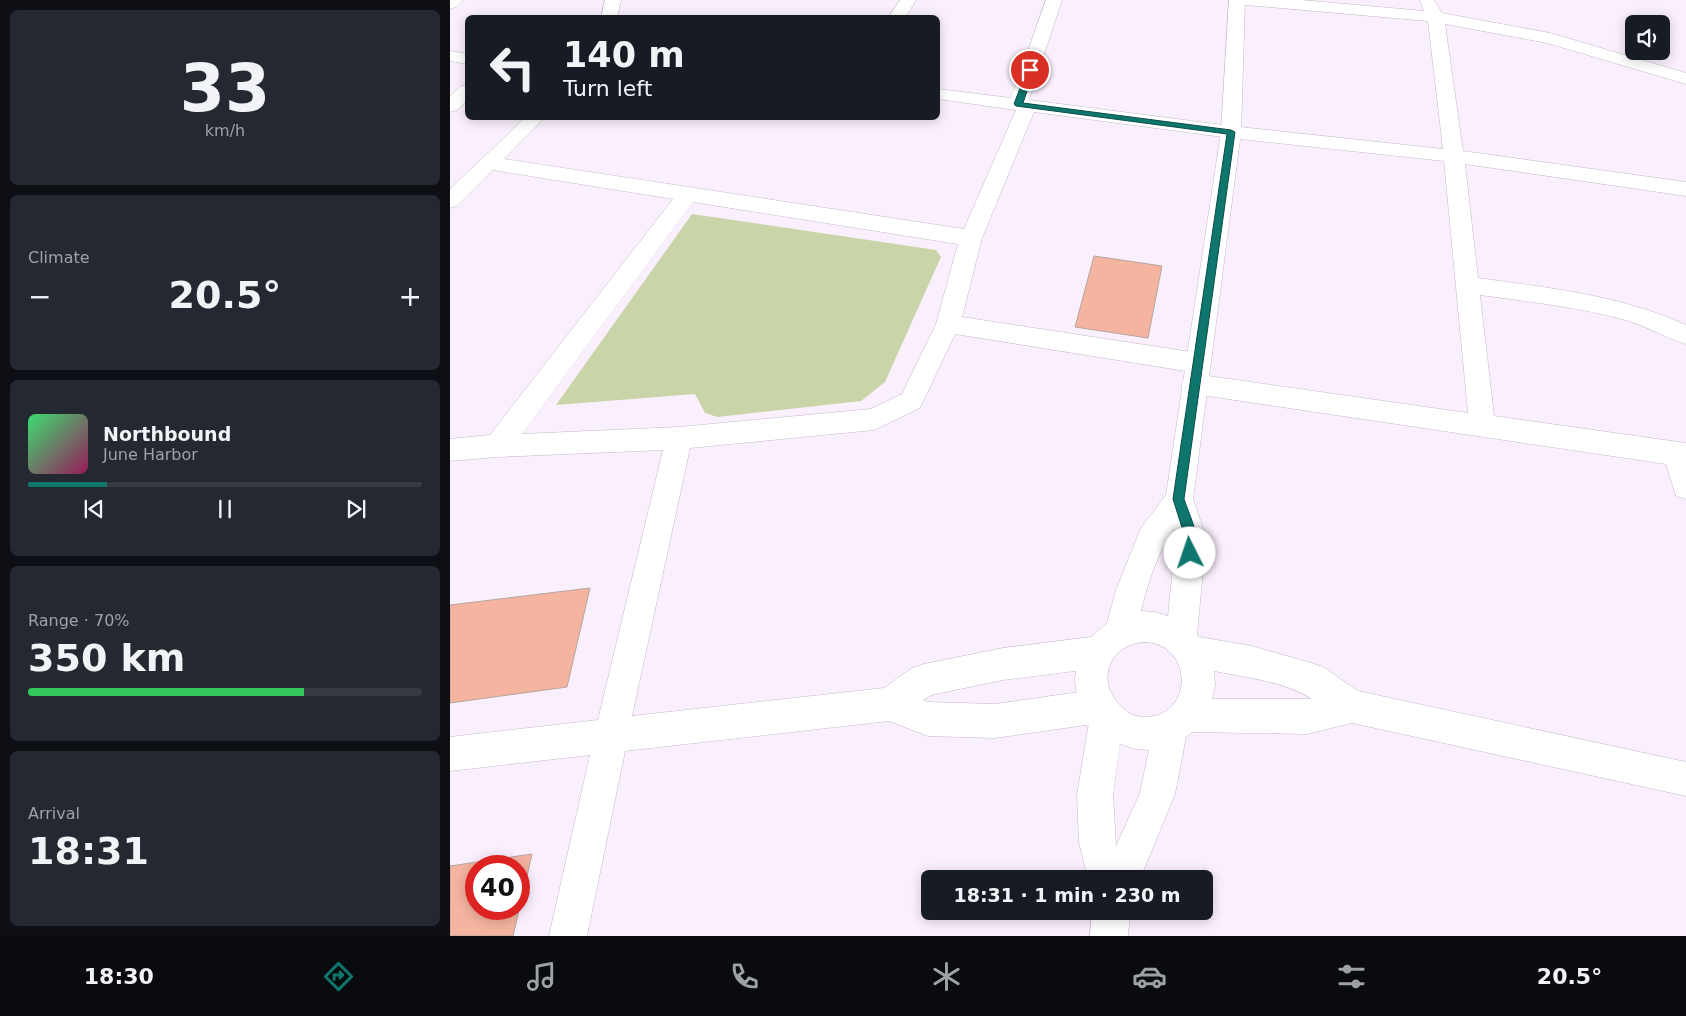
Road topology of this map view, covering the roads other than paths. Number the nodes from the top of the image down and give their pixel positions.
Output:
1 (455, 0) edge
2 (613, 0) edge
3 (908, 0) edge
4 (1054, 0) edge
5 (1237, 0) edge
6 (1246, 0) edge
7 (450, 4) edge
8 (1432, 8) edge
9 (610, 15) edge
10 (898, 15) edge
11 (450, 56) edge
12 (465, 58) edge
13 (1686, 79) edge
14 (465, 93) edge
15 (940, 94) edge
16 (1023, 105) junction
17 (450, 106) edge
18 (533, 120) edge
19 (1231, 132) junction
20 (1454, 156) junction
21 (488, 164) junction
22 (1686, 189) edge
23 (688, 195) junction
24 (450, 200) edge
25 (971, 238) junction
26 (1467, 285) junction
27 (948, 324) junction
28 (1686, 334) edge
29 (1196, 374) junction
30 (1482, 425) junction
31 (680, 438) junction
32 (497, 446) junction
33 (450, 450) edge
34 (1681, 454) edge
35 (1686, 486) edge
36 (1179, 499) junction
37 (1121, 630) junction
38 (1185, 647) junction
39 (1098, 652) junction
40 (889, 704) junction
41 (1352, 706) junction
42 (1104, 711) junction
43 (1179, 722) junction
44 (611, 736) junction
45 (450, 754) edge
46 (1686, 779) edge
47 (1105, 870) edge
48 (1125, 870) edge
49 (1111, 920) edge
50 (568, 936) edge
51 (1109, 936) edge

1 - 7 street
2 - 9 street
3 - 10 street
4 - 16 street
5 - 19 street
6 - 8 street
8 - 13 street
8 - 20 street
11 - 12 street
14 - 17 street
15 - 16 street
16 - 19 street
16 - 25 street
18 - 21 street
19 - 20 street
19 - 29 street
20 - 22 street
20 - 26 street
21 - 23 street
21 - 24 street
23 - 25 street
23 - 32 street
25 - 27 street
26 - 28 street
26 - 30 street
27 - 29 street
27 - 31 street
29 - 30 street
29 - 36 street
30 - 34 street
31 - 32 street
31 - 44 street
32 - 33 street
34 - 35 street
36 - 37 street
36 - 38 street
37 - 38 street
37 - 39 street
38 - 41 street
38 - 43 street
39 - 40 street
39 - 42 street
40 - 42 street
40 - 44 street
41 - 43 street
41 - 46 street
42 - 43 street
42 - 47 street
43 - 48 street
44 - 45 street
44 - 50 street
49 - 51 street

